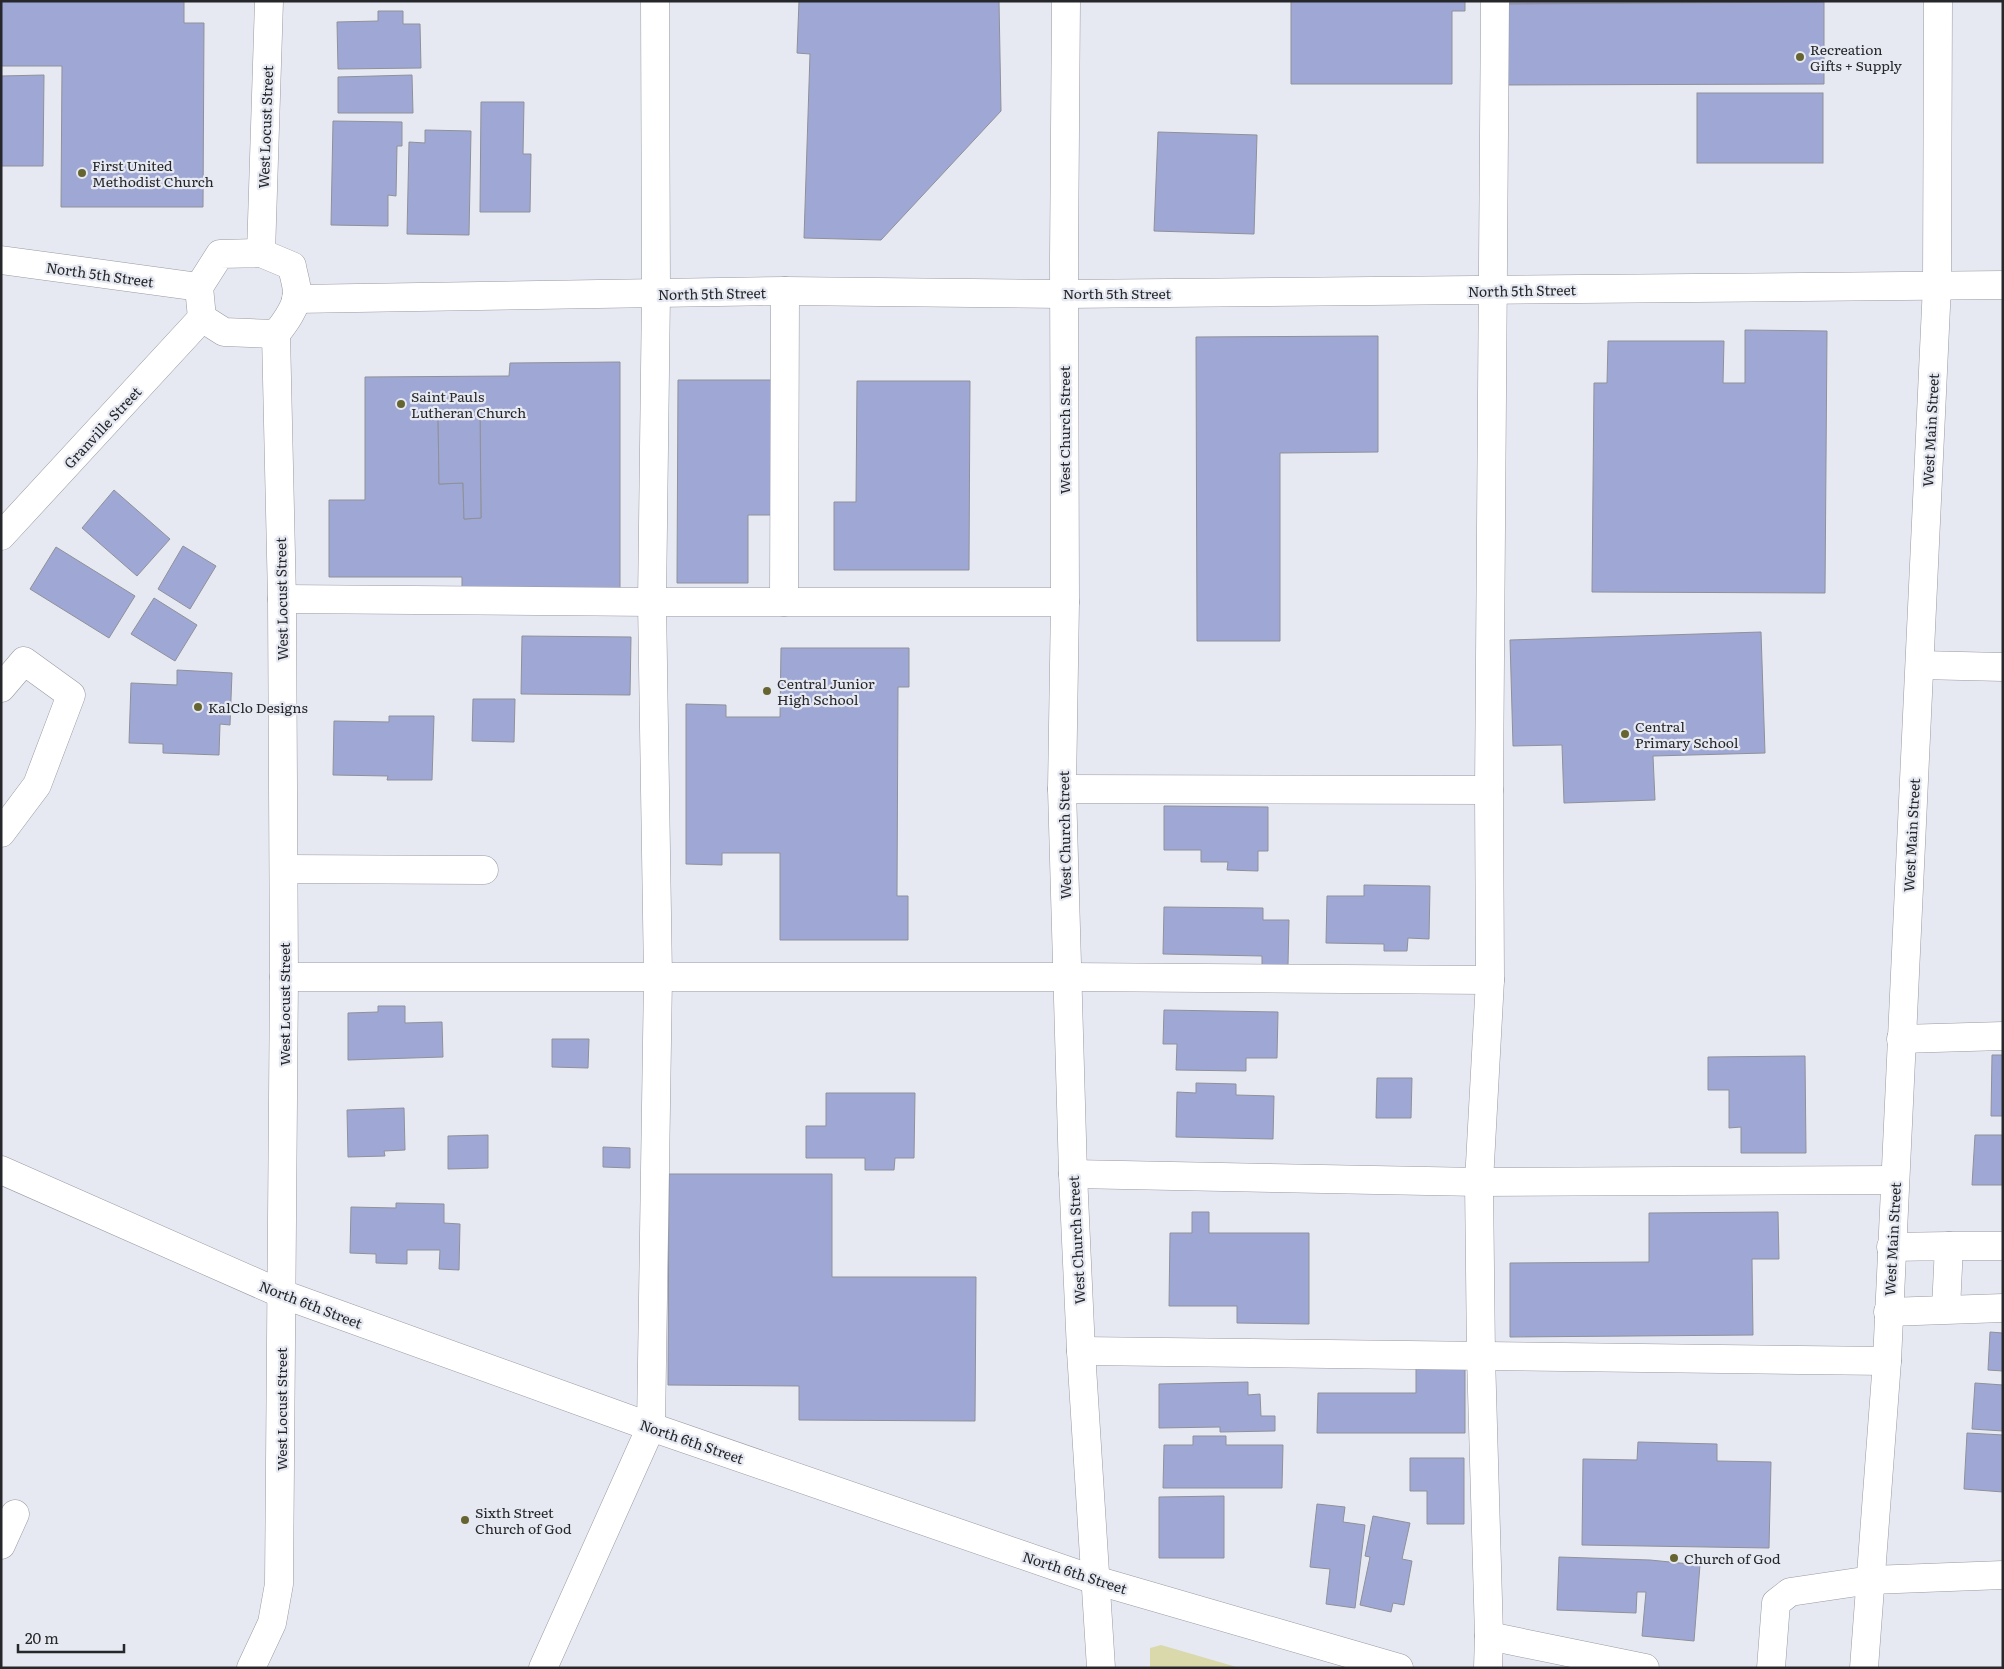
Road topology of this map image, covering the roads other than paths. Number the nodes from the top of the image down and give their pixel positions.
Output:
1 (269, 1) edge
2 (655, 1) edge
3 (1066, 1) edge
4 (1495, 1) edge
5 (1938, 1) edge
6 (261, 253) junction
7 (1, 260) edge
8 (1937, 285) junction
9 (2003, 285) edge
10 (199, 287) junction
11 (1494, 290) junction
12 (785, 291) junction
13 (656, 294) junction
14 (1064, 294) junction
15 (296, 299) junction
16 (202, 318) junction
17 (276, 334) junction
18 (4, 528) edge
19 (282, 599) junction
20 (652, 602) junction
21 (784, 602) junction
22 (1065, 602) junction
23 (1920, 665) junction
24 (2003, 667) edge
25 (1, 688) edge
26 (1062, 789) junction
27 (1489, 790) junction
28 (1, 833) edge
29 (284, 869) junction
30 (484, 870) dead end
31 (284, 977) junction
32 (658, 977) junction
33 (1068, 977) junction
34 (1490, 980) junction
35 (2003, 1036) edge
36 (1901, 1039) junction
37 (1, 1170) edge
38 (1073, 1174) junction
39 (1895, 1180) junction
40 (1479, 1182) junction
41 (1949, 1246) junction
42 (2003, 1246) edge
43 (1891, 1247) junction
44 (282, 1294) junction
45 (2003, 1308) edge
46 (1946, 1309) junction
47 (1888, 1312) junction
48 (1081, 1352) junction
49 (1481, 1356) junction
50 (1886, 1361) junction
51 (651, 1427) junction
52 (15, 1514) dead end
53 (1, 1545) edge
54 (2003, 1575) edge
55 (1095, 1580) junction
56 (1872, 1580) junction
57 (1489, 1636) junction
58 (1585, 1662) edge
59 (251, 1668) edge
60 (542, 1668) edge
61 (1101, 1668) edge
62 (1399, 1668) edge
63 (1488, 1668) edge
64 (1645, 1668) edge
65 (1771, 1668) edge
66 (1864, 1668) edge

1 - 6 street, West Locust Street
2 - 13 street
3 - 14 street, West Church Street
4 - 11 street
5 - 8 street, West Main Street
6 - 10 street
6 - 15 street
7 - 10 street, North 5th Street
8 - 9 street, North 5th Street
8 - 11 street, North 5th Street
8 - 23 street, West Main Street
10 - 16 street
11 - 14 street, North 5th Street
11 - 27 street
12 - 13 street, North 5th Street
12 - 14 street, North 5th Street
12 - 21 street
13 - 15 street, North 5th Street
13 - 20 street
14 - 22 street, West Church Street
15 - 17 street
16 - 17 street
16 - 18 street, Granville Street
17 - 19 street, West Locust Street
19 - 20 street
19 - 29 street, West Locust Street
20 - 21 street
20 - 32 street
21 - 22 street
22 - 26 street, West Church Street
23 - 24 street
23 - 36 street, West Main Street
25 - 28 street
26 - 27 street
26 - 33 street, West Church Street
27 - 34 street
29 - 30 street
29 - 31 street, West Locust Street
31 - 32 street
31 - 44 street, West Locust Street
32 - 33 street
32 - 51 street
33 - 34 street
33 - 38 street, West Church Street
34 - 40 street
35 - 36 street
36 - 39 street, West Main Street
37 - 44 street, North 6th Street
38 - 40 street
38 - 48 street, West Church Street
39 - 40 street
39 - 43 street, West Main Street
40 - 49 street
41 - 42 street
41 - 43 street
41 - 46 street
43 - 47 street, West Main Street
44 - 51 street, North 6th Street
44 - 59 street, West Locust Street
45 - 46 street
46 - 47 street
47 - 50 street, West Main Street
48 - 49 street
48 - 55 street, West Church Street
49 - 50 street
49 - 57 street
50 - 56 street, West Main Street
51 - 55 street, North 6th Street
51 - 60 street
52 - 53 street
54 - 56 street
55 - 61 street, West Church Street
55 - 62 street, North 6th Street
56 - 65 street
56 - 66 street, West Main Street
57 - 58 street
57 - 63 street
58 - 64 street

